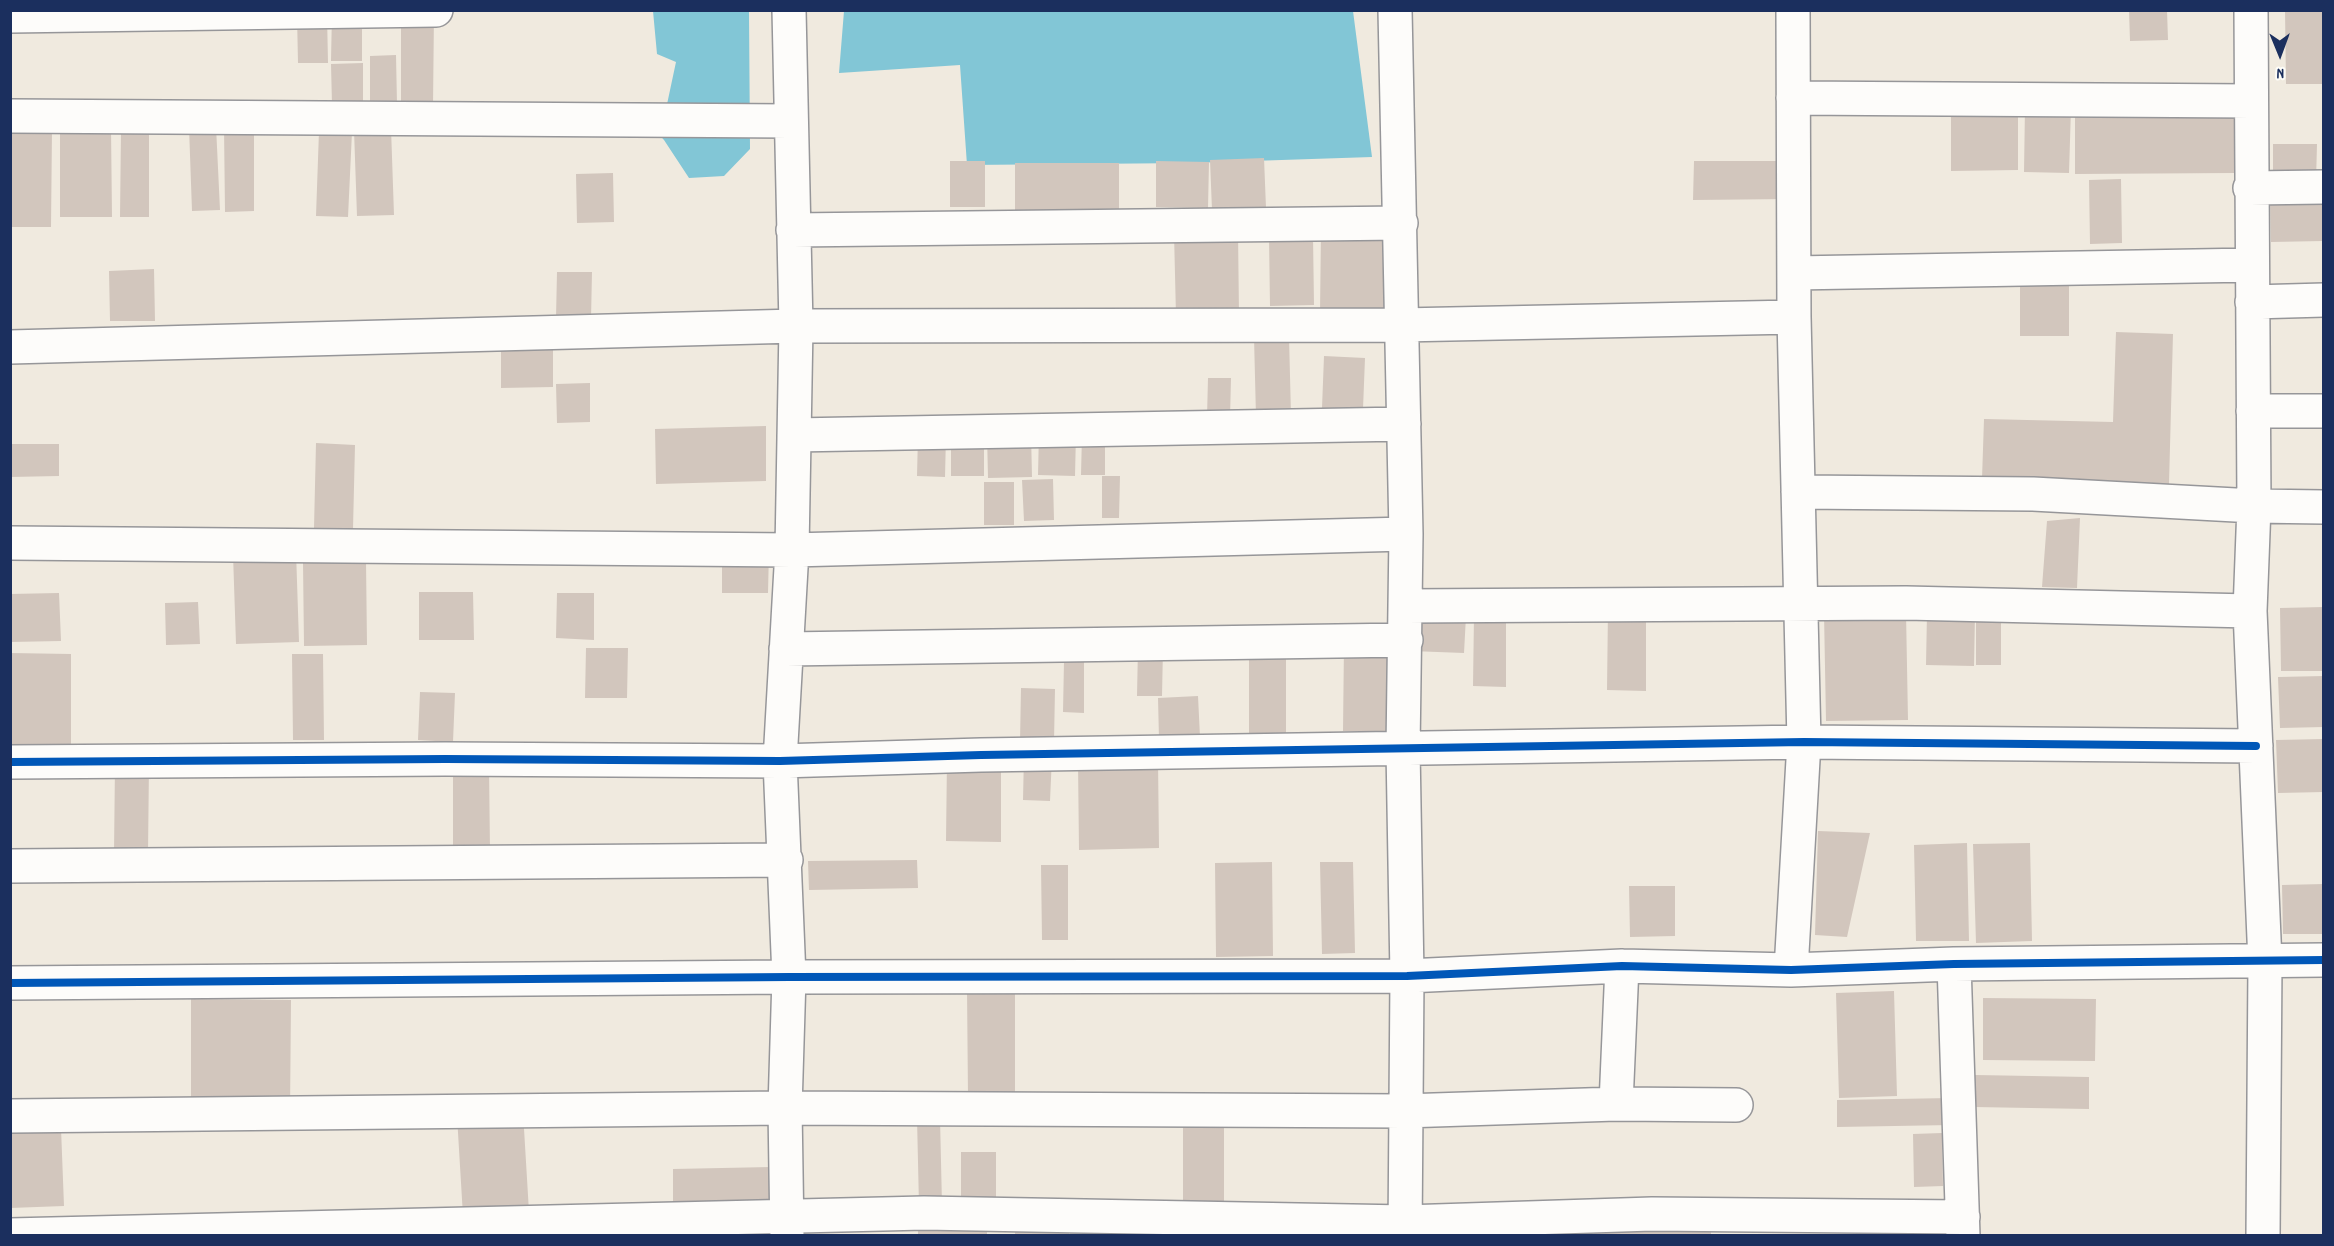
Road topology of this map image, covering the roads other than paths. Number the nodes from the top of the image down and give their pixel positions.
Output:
1 (436, 10) edge
2 (789, 10) edge
3 (1395, 10) edge
4 (1793, 10) edge
5 (2251, 10) edge
6 (10, 16) edge
7 (1793, 98) junction
8 (2251, 101) junction
9 (10, 116) edge
10 (790, 121) junction
11 (2324, 187) edge
12 (2250, 188) junction
13 (1401, 223) junction
14 (793, 230) junction
15 (2252, 265) junction
16 (1794, 273) junction
17 (2324, 300) edge
18 (2252, 302) junction
19 (1794, 317) junction
20 (1401, 325) junction
21 (796, 326) junction
22 (10, 347) edge
23 (2253, 411) junction
24 (2324, 411) edge
25 (1404, 424) junction
26 (794, 435) junction
27 (1798, 492) junction
28 (2254, 506) junction
29 (2324, 507) edge
30 (1406, 534) junction
31 (10, 543) edge
32 (792, 550) junction
33 (1800, 605) junction
34 (1406, 606) junction
35 (2250, 611) junction
36 (1406, 640) junction
37 (786, 649) junction
38 (1804, 742) junction
39 (2256, 746) junction
40 (1403, 749) junction
41 (780, 761) junction
42 (10, 762) edge
43 (786, 860) junction
44 (10, 866) edge
45 (2324, 960) edge
46 (2265, 962) junction
47 (1954, 964) junction
48 (1622, 966) junction
49 (1791, 970) junction
50 (789, 976) junction
51 (1407, 976) junction
52 (10, 983) edge
53 (1616, 1104) junction
54 (1736, 1106) dead end
55 (785, 1108) junction
56 (1404, 1111) junction
57 (10, 1116) edge
58 (1963, 1226) edge
59 (787, 1227) edge
60 (1405, 1229) edge
61 (10, 1236) edge
62 (2263, 1236) edge

1 - 6 street
2 - 10 street
3 - 13 street
4 - 7 street
5 - 8 street
7 - 8 street
7 - 16 street
8 - 12 street
9 - 10 street
10 - 14 street
11 - 12 street
12 - 15 street
13 - 14 street
13 - 20 street
14 - 21 street
15 - 16 street
15 - 18 street
16 - 19 street
17 - 18 street
18 - 23 street
19 - 20 street
19 - 27 street
20 - 21 street
20 - 25 street
21 - 22 street
21 - 26 street
23 - 24 street
23 - 28 street
25 - 26 street
25 - 30 street
26 - 32 street
27 - 28 street
27 - 33 street
28 - 29 street
28 - 35 street
30 - 32 street
30 - 34 street
31 - 32 street
32 - 37 street
33 - 34 street
33 - 35 street
33 - 38 street
34 - 36 street
35 - 39 street
36 - 37 street
36 - 40 street
37 - 41 street
38 - 39 street
38 - 40 street
38 - 49 street
39 - 46 street
40 - 41 street
40 - 51 street
41 - 42 street
41 - 43 street
43 - 44 street
43 - 50 street
45 - 46 street
46 - 47 street
46 - 62 street
47 - 49 street
47 - 58 street
48 - 49 street
48 - 51 street
48 - 53 street
50 - 51 street
50 - 52 street
50 - 55 street
51 - 56 street
53 - 54 street
53 - 56 street
55 - 56 street
55 - 57 street
55 - 59 street
56 - 60 street
58 - 60 street
59 - 60 street
59 - 61 street

